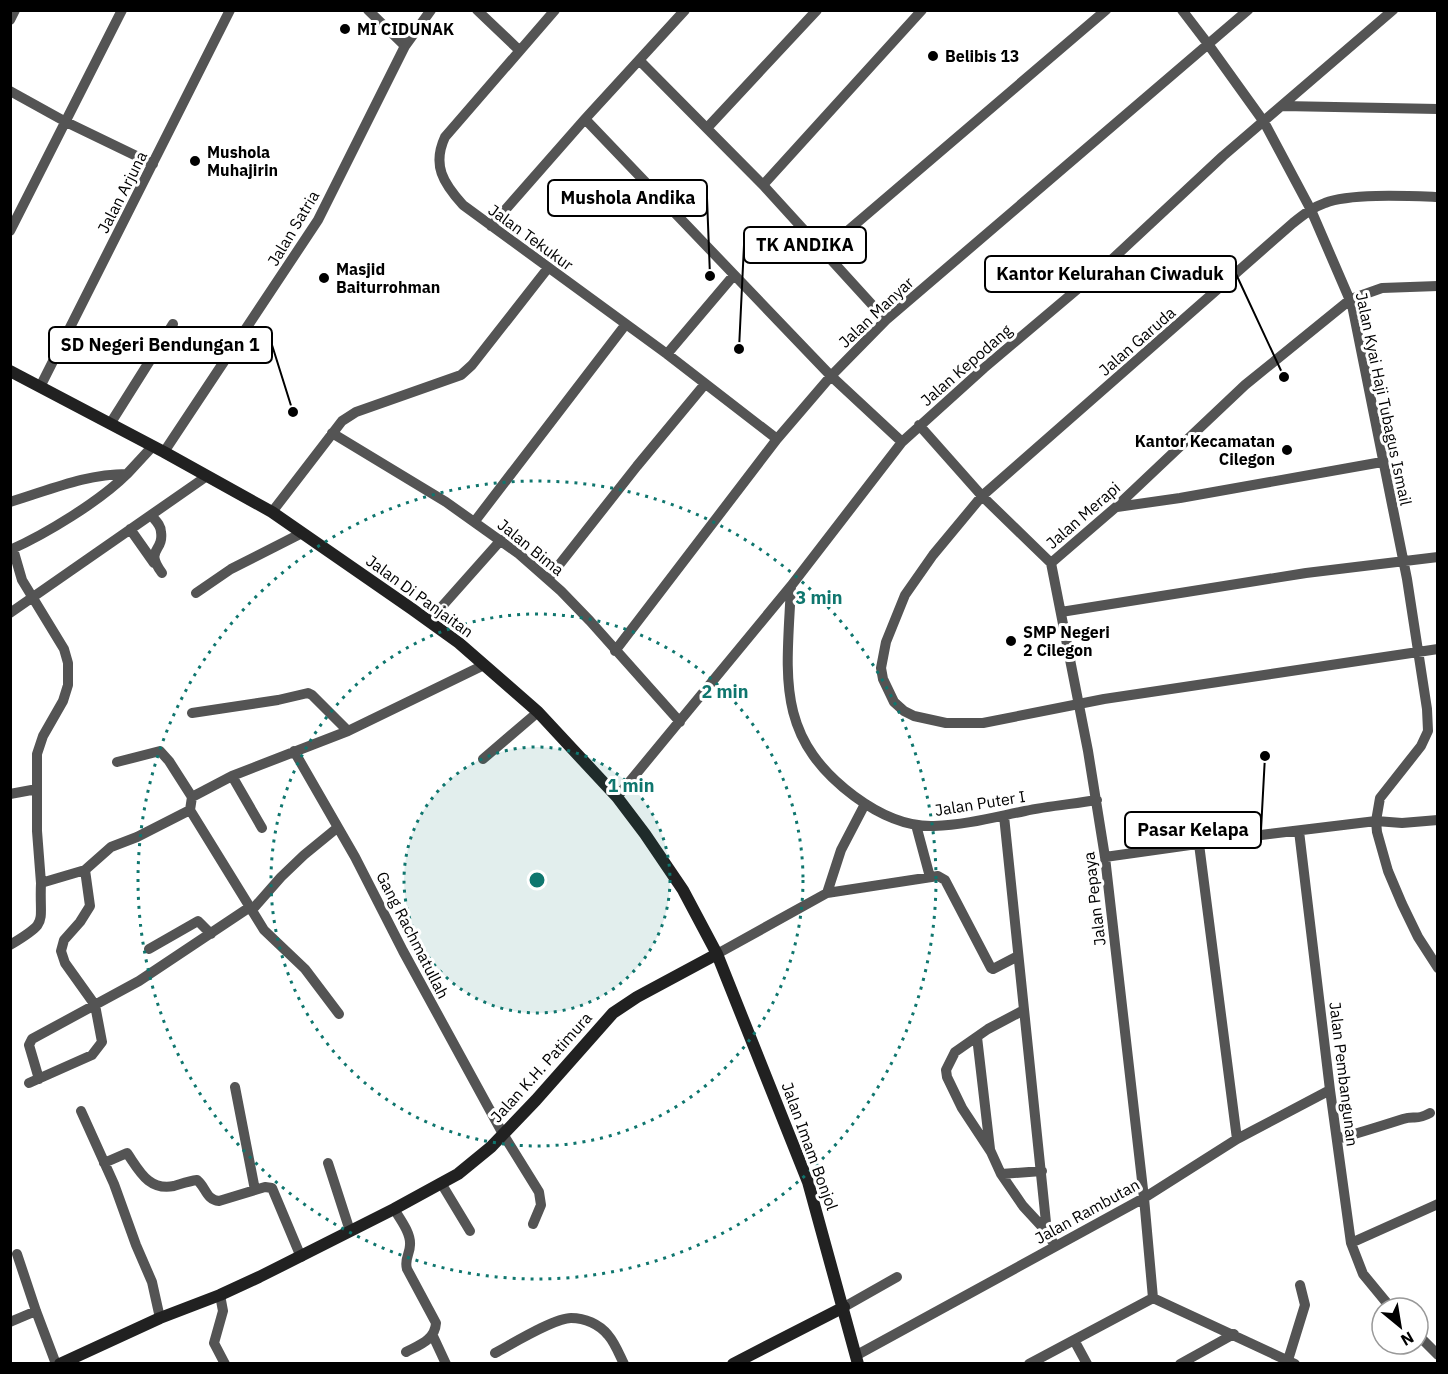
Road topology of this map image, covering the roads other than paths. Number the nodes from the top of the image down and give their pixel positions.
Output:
1 (15, 10) edge
2 (122, 10) edge
3 (230, 10) edge
4 (368, 10) edge
5 (431, 10) edge
6 (477, 10) edge
7 (555, 10) edge
8 (685, 10) edge
9 (817, 10) edge
10 (922, 10) edge
11 (1106, 10) edge
12 (1182, 10) edge
13 (1248, 10) edge
14 (1393, 10) edge
15 (10, 21) edge
16 (1209, 44) junction
17 (405, 46) junction
18 (519, 50) junction
19 (639, 60) junction
20 (10, 92) edge
21 (1283, 106) junction
22 (1437, 109) edge
23 (585, 119) junction
24 (66, 122) junction
25 (1264, 122) junction
26 (707, 128) junction
27 (153, 164) junction
28 (763, 185) junction
29 (1437, 197) edge
30 (1311, 210) junction
31 (491, 226) junction
32 (10, 231) edge
33 (824, 251) junction
34 (548, 268) junction
35 (734, 275) junction
36 (1437, 286) edge
37 (1351, 300) junction
38 (886, 320) junction
39 (173, 324) dead end
40 (626, 324) junction
41 (667, 354) junction
42 (10, 371) edge
43 (831, 376) junction
44 (705, 384) junction
45 (40, 387) junction
46 (110, 424) junction
47 (919, 425) junction
48 (332, 433) junction
49 (777, 439) junction
50 (902, 442) junction
51 (158, 449) junction
52 (1382, 462) junction
53 (127, 474) junction
54 (207, 476) junction
55 (982, 496) junction
56 (10, 502) edge
57 (1116, 507) junction
58 (272, 512) junction
59 (152, 515) junction
60 (475, 521) junction
61 (130, 530) junction
62 (302, 533) junction
63 (501, 540) junction
64 (12, 550) edge
65 (1437, 557) edge
66 (1403, 561) junction
67 (154, 563) junction
68 (1051, 563) junction
69 (162, 573) dead end
70 (548, 579) junction
71 (791, 586) junction
72 (196, 593) dead end
73 (32, 598) junction
74 (1060, 612) junction
75 (10, 613) edge
76 (429, 621) junction
77 (1437, 650) edge
78 (615, 651) junction
79 (1418, 651) junction
80 (484, 665) junction
81 (1078, 705) junction
82 (538, 712) junction
83 (192, 713) dead end
84 (680, 722) junction
85 (348, 731) junction
86 (294, 751) junction
87 (483, 759) dead end
88 (117, 762) dead end
89 (232, 776) junction
90 (37, 789) junction
91 (10, 794) edge
92 (192, 797) junction
93 (617, 797) junction
94 (1097, 800) junction
95 (865, 804) junction
96 (190, 810) junction
97 (1004, 816) junction
98 (1437, 820) edge
99 (1376, 821) junction
100 (916, 825) junction
101 (262, 828) dead end
102 (337, 828) junction
103 (1299, 831) junction
104 (1199, 844) junction
105 (1105, 857) junction
106 (85, 870) junction
107 (930, 877) junction
108 (41, 882) junction
109 (827, 893) junction
110 (251, 909) junction
111 (211, 934) junction
112 (10, 945) edge
113 (149, 949) dead end
114 (717, 954) junction
115 (1018, 956) junction
116 (1437, 968) edge
117 (94, 1005) junction
118 (1024, 1010) junction
119 (339, 1014) dead end
120 (977, 1037) junction
121 (235, 1087) dead end
122 (1330, 1090) junction
123 (81, 1111) dead end
124 (1430, 1113) dead end
125 (503, 1134) junction
126 (1237, 1139) junction
127 (1337, 1139) junction
128 (991, 1152) junction
129 (328, 1162) dead end
130 (104, 1163) junction
131 (1042, 1171) junction
132 (1001, 1174) junction
133 (441, 1183) junction
134 (255, 1190) junction
135 (1144, 1198) junction
136 (1437, 1204) edge
137 (394, 1209) junction
138 (533, 1224) dead end
139 (350, 1231) junction
140 (470, 1231) dead end
141 (1047, 1232) junction
142 (1351, 1242) junction
143 (1055, 1246) junction
144 (17, 1254) dead end
145 (301, 1257) junction
146 (897, 1277) dead end
147 (1300, 1285) dead end
148 (220, 1295) junction
149 (1381, 1296) edge
150 (1153, 1298) junction
151 (844, 1307) junction
152 (36, 1311) junction
153 (160, 1318) junction
154 (10, 1322) edge
155 (1234, 1334) junction
156 (433, 1336) junction
157 (1074, 1340) junction
158 (406, 1352) dead end
159 (495, 1353) dead end
160 (858, 1359) edge
161 (1291, 1362) edge
162 (58, 1364) edge
163 (225, 1364) edge
164 (446, 1364) edge
165 (624, 1364) edge
166 (733, 1364) edge
167 (1029, 1364) edge
168 (1087, 1364) edge
169 (1180, 1364) edge

1 - 15 street
2 - 24 street
3 - 27 street, Jalan Arjuna
4 - 17 street
5 - 17 street, Jalan Satria
6 - 18 street
7 - 18 street, Jalan Tekukur
8 - 19 street
9 - 26 street
10 - 28 street
11 - 33 street
12 - 16 street, Jalan Kyai Haji Tubagus Ismail
13 - 16 street, Jalan Manyar
14 - 21 street, Jalan Kepodang
16 - 25 street, Jalan Kyai Haji Tubagus Ismail
16 - 38 street, Jalan Manyar
17 - 51 street, Jalan Satria
18 - 31 street, Jalan Tekukur
19 - 23 street
19 - 26 street
20 - 24 street
21 - 22 street
21 - 25 street, Jalan Kepodang
23 - 31 street
23 - 35 street
24 - 27 street
24 - 32 street
25 - 30 street, Jalan Kyai Haji Tubagus Ismail
25 - 47 street, Jalan Kepodang
26 - 28 street
27 - 45 street, Jalan Arjuna
28 - 33 street
29 - 30 street, Jalan Garuda
30 - 37 street, Jalan Kyai Haji Tubagus Ismail
30 - 55 street, Jalan Garuda
31 - 34 street, Jalan Tekukur
33 - 38 street
34 - 40 street, Jalan Tekukur
34 - 48 street
35 - 41 street
35 - 43 street
36 - 37 street, Jalan Merapi
37 - 52 street, Jalan Kyai Haji Tubagus Ismail
37 - 57 street, Jalan Merapi
38 - 43 street, Jalan Manyar
39 - 46 street
40 - 41 street, Jalan Tekukur
40 - 60 street
41 - 44 street, Jalan Tekukur
42 - 45 street, Jalan Di Panjaitan
43 - 49 street, Jalan Manyar
43 - 50 street
44 - 49 street, Jalan Tekukur
44 - 70 street
45 - 46 street, Jalan Di Panjaitan
46 - 51 street, Jalan Di Panjaitan
47 - 50 street, Jalan Kepodang
47 - 55 street
48 - 58 street
48 - 60 street, Jalan Bima
49 - 78 street, Jalan Manyar
50 - 71 street, Jalan Kepodang
51 - 53 street, Jalan Satria
51 - 54 street, Jalan Di Panjaitan
52 - 57 street
52 - 66 street, Jalan Kyai Haji Tubagus Ismail
53 - 56 street
53 - 64 street, Jalan Satria
54 - 58 street, Jalan Di Panjaitan
54 - 59 street
55 - 68 street
55 - 81 street, Jalan Garuda
57 - 68 street, Jalan Merapi
58 - 62 street, Jalan Di Panjaitan
59 - 61 street
59 - 67 street
60 - 63 street, Jalan Bima
61 - 67 street
61 - 73 street
62 - 72 street
62 - 76 street, Jalan Di Panjaitan
63 - 70 street, Jalan Bima
63 - 76 street
64 - 73 street
65 - 66 street
66 - 74 street
66 - 79 street, Jalan Kyai Haji Tubagus Ismail
67 - 69 street
68 - 74 street, Jalan Pepaya
70 - 78 street, Jalan Bima
71 - 84 street, Jalan Kepodang
71 - 95 street, Jalan Puter I
73 - 75 street
73 - 90 street
74 - 81 street, Jalan Pepaya
76 - 80 street, Jalan Di Panjaitan
77 - 79 street, Jalan Garuda
78 - 84 street, Jalan Bima
79 - 81 street, Jalan Garuda
79 - 99 street, Jalan Kyai Haji Tubagus Ismail
80 - 82 street, Jalan Di Panjaitan
80 - 85 street
81 - 94 street, Jalan Pepaya
82 - 87 street
82 - 93 street, Jalan Di Panjaitan
83 - 85 street
84 - 93 street, Jalan Kepodang
85 - 86 street
86 - 89 street
86 - 102 street, Gang Rachmatullah
88 - 92 street
89 - 92 street
89 - 101 street
90 - 91 street
90 - 108 street
92 - 96 street
93 - 114 street, Jalan Di Panjaitan
94 - 97 street, Jalan Puter I
94 - 105 street, Jalan Pepaya
95 - 100 street, Jalan Puter I
95 - 109 street
96 - 106 street
96 - 110 street
97 - 100 street, Jalan Puter I
97 - 115 street
98 - 99 street
99 - 103 street
99 - 116 street
100 - 107 street
102 - 110 street
102 - 125 street, Gang Rachmatullah
103 - 104 street
103 - 122 street, Jalan Pembangunan
104 - 105 street
104 - 126 street
105 - 135 street, Jalan Pepaya
106 - 108 street
106 - 117 street
107 - 109 street
107 - 115 street
108 - 112 street
109 - 114 street
110 - 111 street
110 - 119 street
111 - 113 street
111 - 117 street
114 - 125 street, Jalan K.H. Patimura
114 - 151 street, Jalan Imam Bonjol
115 - 118 street
117 - 117 street
118 - 120 street
118 - 131 street
120 - 128 street
120 - 128 street
121 - 134 street
122 - 126 street, Jalan Rambutan
122 - 127 street, Jalan Pembangunan
123 - 130 street
124 - 127 street
125 - 133 street, Jalan K.H. Patimura
125 - 138 street, Gang Rachmatullah
126 - 135 street, Jalan Rambutan
127 - 142 street, Jalan Pembangunan
128 - 132 street
129 - 139 street
130 - 134 street
130 - 153 street
131 - 132 street
131 - 141 street
132 - 141 street
133 - 137 street, Jalan K.H. Patimura
133 - 140 street
134 - 145 street
135 - 143 street, Jalan Rambutan
135 - 150 street, Jalan Pepaya
136 - 142 street
137 - 139 street, Jalan K.H. Patimura
137 - 156 street
139 - 145 street, Jalan K.H. Patimura
141 - 143 street
142 - 149 street, Jalan Pembangunan
143 - 160 street, Jalan Rambutan
144 - 152 street
145 - 148 street, Jalan K.H. Patimura
146 - 151 street
147 - 161 street
148 - 153 street, Jalan K.H. Patimura
148 - 163 street
150 - 155 street
150 - 157 street
151 - 160 street, Jalan Imam Bonjol
151 - 166 street
152 - 154 street
152 - 162 street
153 - 162 street, Jalan K.H. Patimura
155 - 161 street
155 - 169 street
156 - 158 street
156 - 164 street
157 - 167 street
157 - 168 street
159 - 165 street

